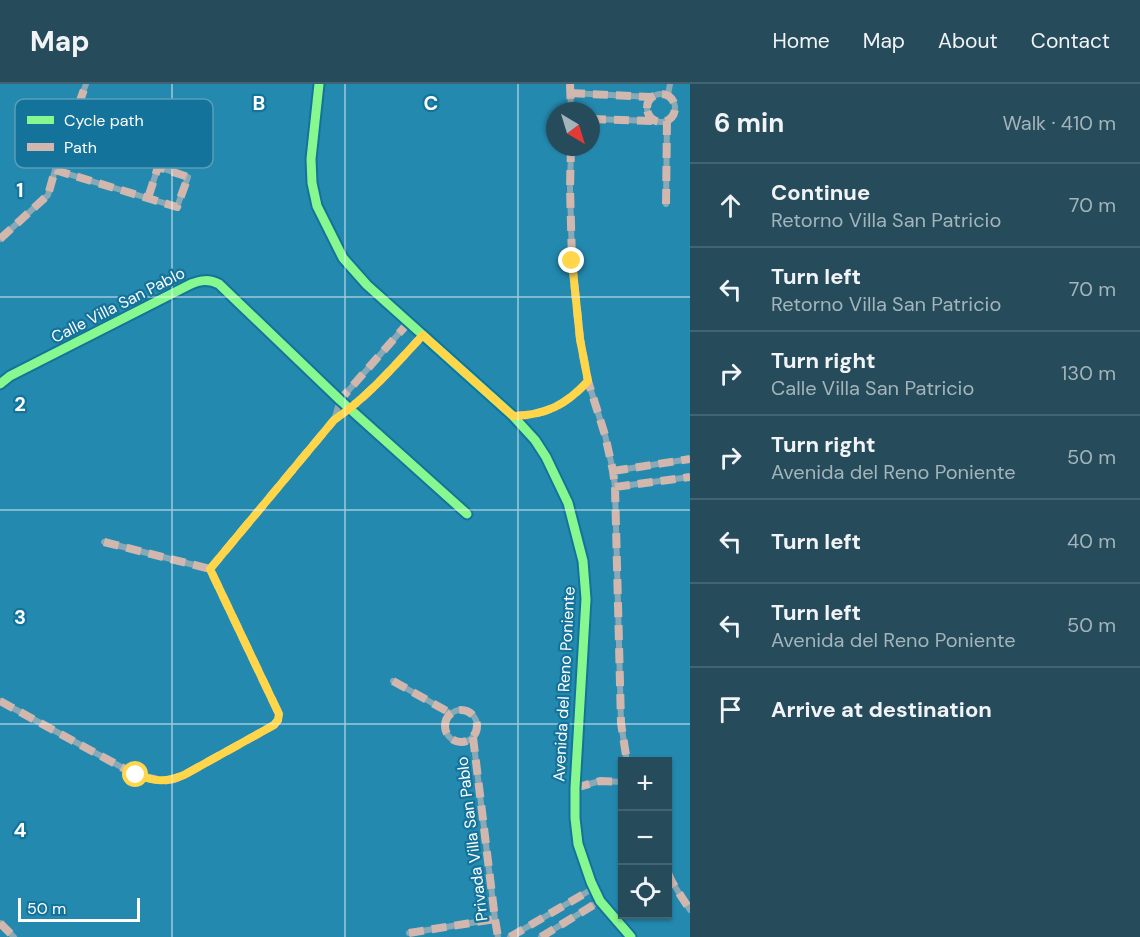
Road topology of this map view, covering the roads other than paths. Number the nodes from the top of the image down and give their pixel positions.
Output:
1 (86, 84) edge
2 (319, 84) edge
3 (570, 84) edge
4 (670, 84) edge
5 (570, 93) junction
6 (669, 95) junction
7 (651, 97) junction
8 (81, 99) edge
9 (570, 102) edge
10 (600, 119) edge
11 (654, 121) junction
12 (667, 121) junction
13 (571, 156) edge
14 (158, 168) edge
15 (161, 168) edge
16 (55, 170) joint
17 (148, 198) junction
18 (666, 204) dead end
19 (0, 239) edge
20 (409, 322) junction
21 (423, 335) junction
22 (588, 381) junction
23 (0, 384) edge
24 (340, 400) junction
25 (351, 409) junction
26 (513, 416) junction
27 (334, 420) junction
28 (690, 459) edge
29 (613, 471) junction
30 (690, 477) edge
31 (615, 487) junction
32 (466, 514) dead end
33 (104, 542) dead end
34 (210, 569) junction
35 (393, 681) dead end
36 (0, 701) edge
37 (450, 714) junction
38 (473, 737) junction
39 (626, 757) edge
40 (618, 782) edge
41 (574, 788) junction
42 (672, 882) edge
43 (594, 888) junction
44 (600, 901) junction
45 (690, 910) edge
46 (495, 919) junction
47 (0, 923) edge
48 (409, 933) dead end
49 (14, 937) edge
50 (498, 937) edge
51 (510, 937) edge
52 (541, 937) edge
53 (631, 937) edge

1 - 8 street
2 - 20 street, Avenida del Reno Poniente
3 - 5 street
4 - 6 street
5 - 7 street
5 - 9 street
6 - 7 street
6 - 12 street
7 - 11 street
10 - 11 street
11 - 12 street
12 - 18 street
13 - 22 street
14 - 17 street
15 - 17 street
16 - 17 street
16 - 19 street
20 - 21 street, Avenida del Reno Poniente
20 - 24 street
21 - 25 street
21 - 26 street, Avenida del Reno Poniente
22 - 26 street
22 - 29 street
23 - 24 street, Calle Villa San Pablo
24 - 25 street, Calle Villa San Pablo
24 - 27 street
25 - 27 street
25 - 32 street, Calle Villa San Pablo
26 - 41 street, Avenida del Reno Poniente
27 - 34 street
28 - 29 street
29 - 31 street
30 - 31 street
31 - 39 street
33 - 34 street
34 - 36 street
35 - 37 street
37 - 38 street
37 - 38 street
38 - 46 street, Privada Villa San Pablo
40 - 41 street
41 - 43 street, Avenida del Reno Poniente
42 - 45 street
43 - 44 street, Avenida del Reno Poniente
43 - 51 street
44 - 52 street
44 - 53 street, Avenida del Reno Poniente
46 - 48 street
46 - 50 street, Privada Villa San Pablo
47 - 49 street

